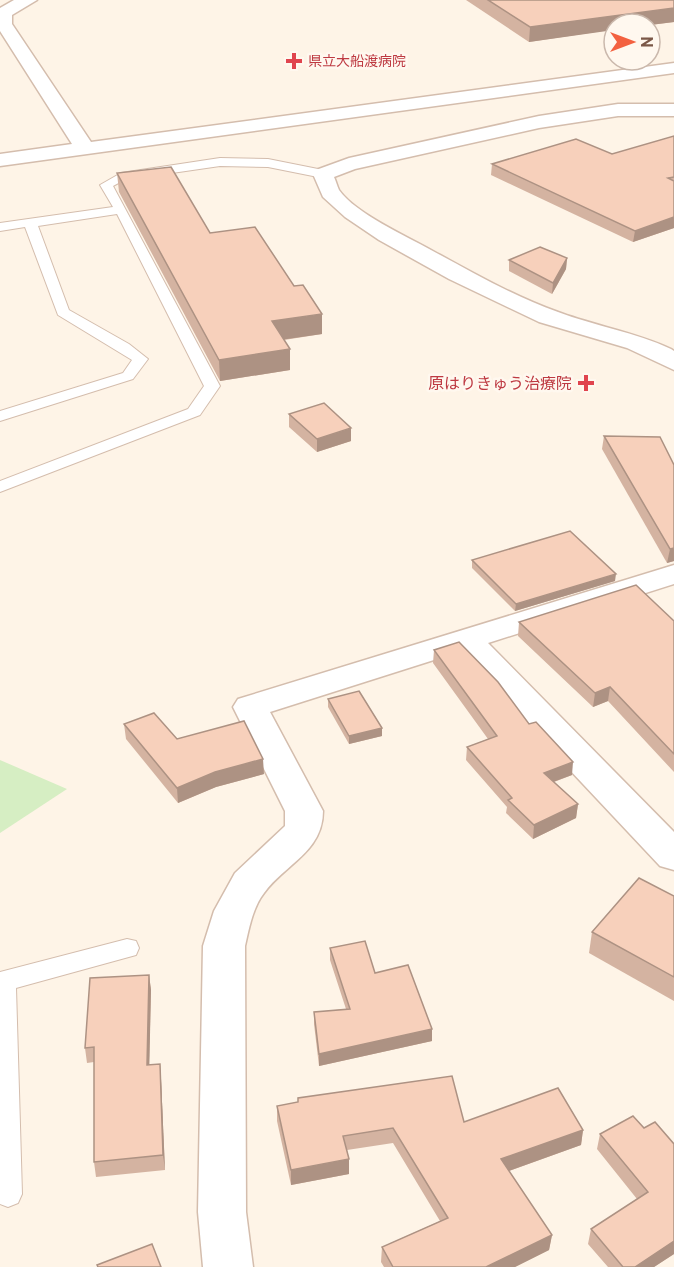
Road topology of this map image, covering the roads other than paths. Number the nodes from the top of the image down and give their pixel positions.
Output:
1 (29, 0) edge
2 (674, 68) edge
3 (674, 110) edge
4 (85, 148) junction
5 (0, 160) edge
6 (323, 174) junction
7 (121, 210) junction
8 (30, 222) junction
9 (0, 226) edge
10 (674, 362) edge
11 (0, 416) edge
12 (0, 488) edge
13 (674, 574) edge
14 (465, 639) junction
15 (666, 836) edge
16 (127, 948) dead end
17 (2, 982) edge
18 (8, 1194) dead end
19 (228, 1267) edge

1 - 4 street
2 - 4 street
3 - 6 street
4 - 5 street
6 - 7 lane
6 - 10 street
7 - 8 lane
7 - 12 lane
8 - 9 lane
8 - 11 lane
13 - 14 street
14 - 15 street
14 - 19 street
16 - 17 lane
17 - 18 lane

